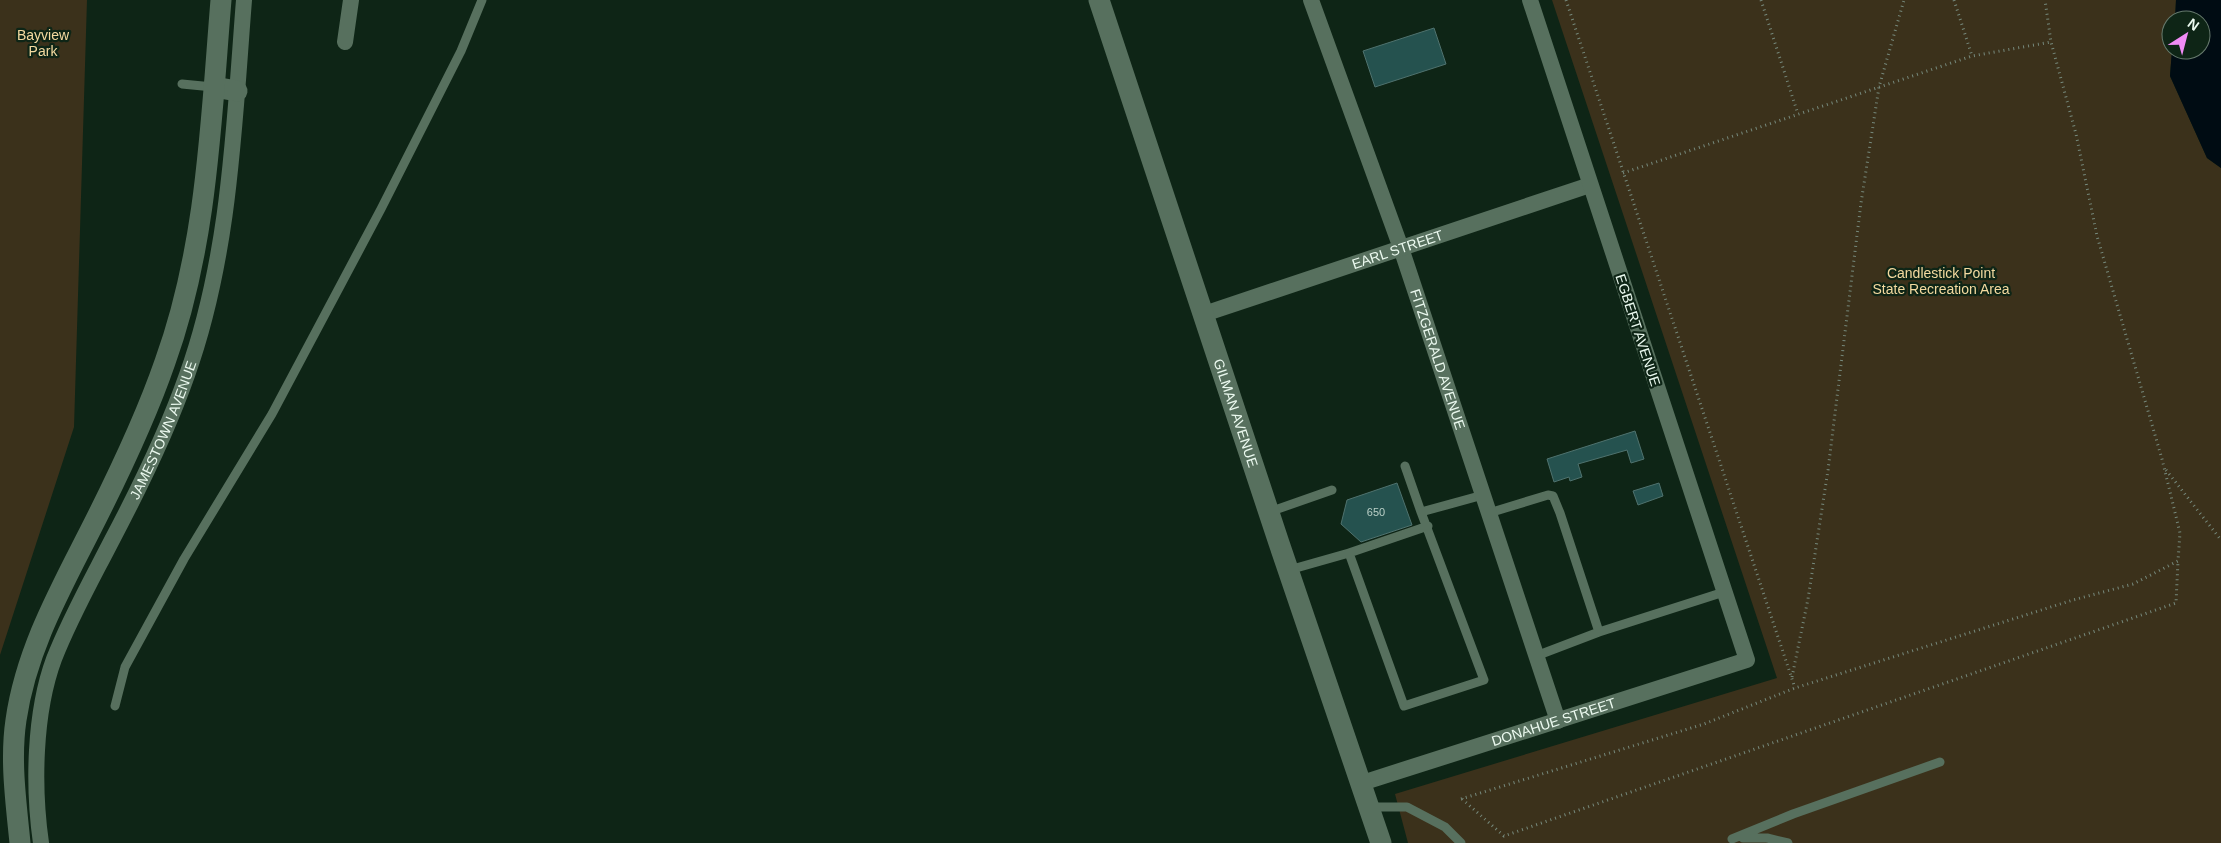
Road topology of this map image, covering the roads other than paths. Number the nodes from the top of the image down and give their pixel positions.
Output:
1 (221, 0) edge
2 (244, 0) edge
3 (351, 0) edge
4 (482, 0) edge
5 (1099, 0) edge
6 (1311, 0) edge
7 (1530, 0) edge
8 (345, 42) dead end
9 (182, 84) dead end
10 (214, 87) junction
11 (237, 91) junction
12 (1590, 185) junction
13 (1401, 248) junction
14 (1204, 314) junction
15 (1405, 466) dead end
16 (1332, 490) dead end
17 (1483, 496) junction
18 (1269, 512) junction
19 (1421, 512) junction
20 (1489, 513) junction
21 (1428, 526) junction
22 (1349, 553) junction
23 (1289, 570) junction
24 (1724, 592) junction
25 (1599, 632) junction
26 (1536, 656) junction
27 (1747, 660) joint
28 (115, 706) dead end
29 (1558, 721) junction
30 (1940, 762) dead end
31 (1362, 783) junction
32 (1376, 825) edge
33 (20, 843) edge
34 (41, 843) edge
35 (1461, 843) edge
36 (1788, 843) edge

1 - 10 street, JAMESTOWN AVENUE
2 - 11 street, JAMESTOWN AVENUE
3 - 8 street
4 - 28 lane
5 - 14 street, GILMAN AVENUE
6 - 13 street, FITZGERALD AVENUE
7 - 12 street, EGBERT AVENUE
9 - 10 lane
10 - 11 street
10 - 33 street, JAMESTOWN AVENUE
11 - 34 street, JAMESTOWN AVENUE
12 - 13 street, EARL STREET
12 - 24 street, EGBERT AVENUE
13 - 14 street, EARL STREET
13 - 17 street, FITZGERALD AVENUE
14 - 18 street, GILMAN AVENUE
15 - 19 lane
16 - 18 lane
17 - 19 lane
17 - 20 street, FITZGERALD AVENUE
18 - 23 street, GILMAN AVENUE
19 - 21 lane
20 - 25 lane
20 - 26 street, FITZGERALD AVENUE
21 - 22 lane
21 - 22 lane
22 - 23 lane
23 - 31 street, GILMAN AVENUE
24 - 25 lane
24 - 27 street, EGBERT AVENUE
25 - 26 lane
26 - 29 street, FITZGERALD AVENUE
27 - 29 street, DONAHUE STREET
29 - 31 street, DONAHUE STREET
30 - 36 lane
31 - 32 street, GILMAN AVENUE
32 - 35 lane

